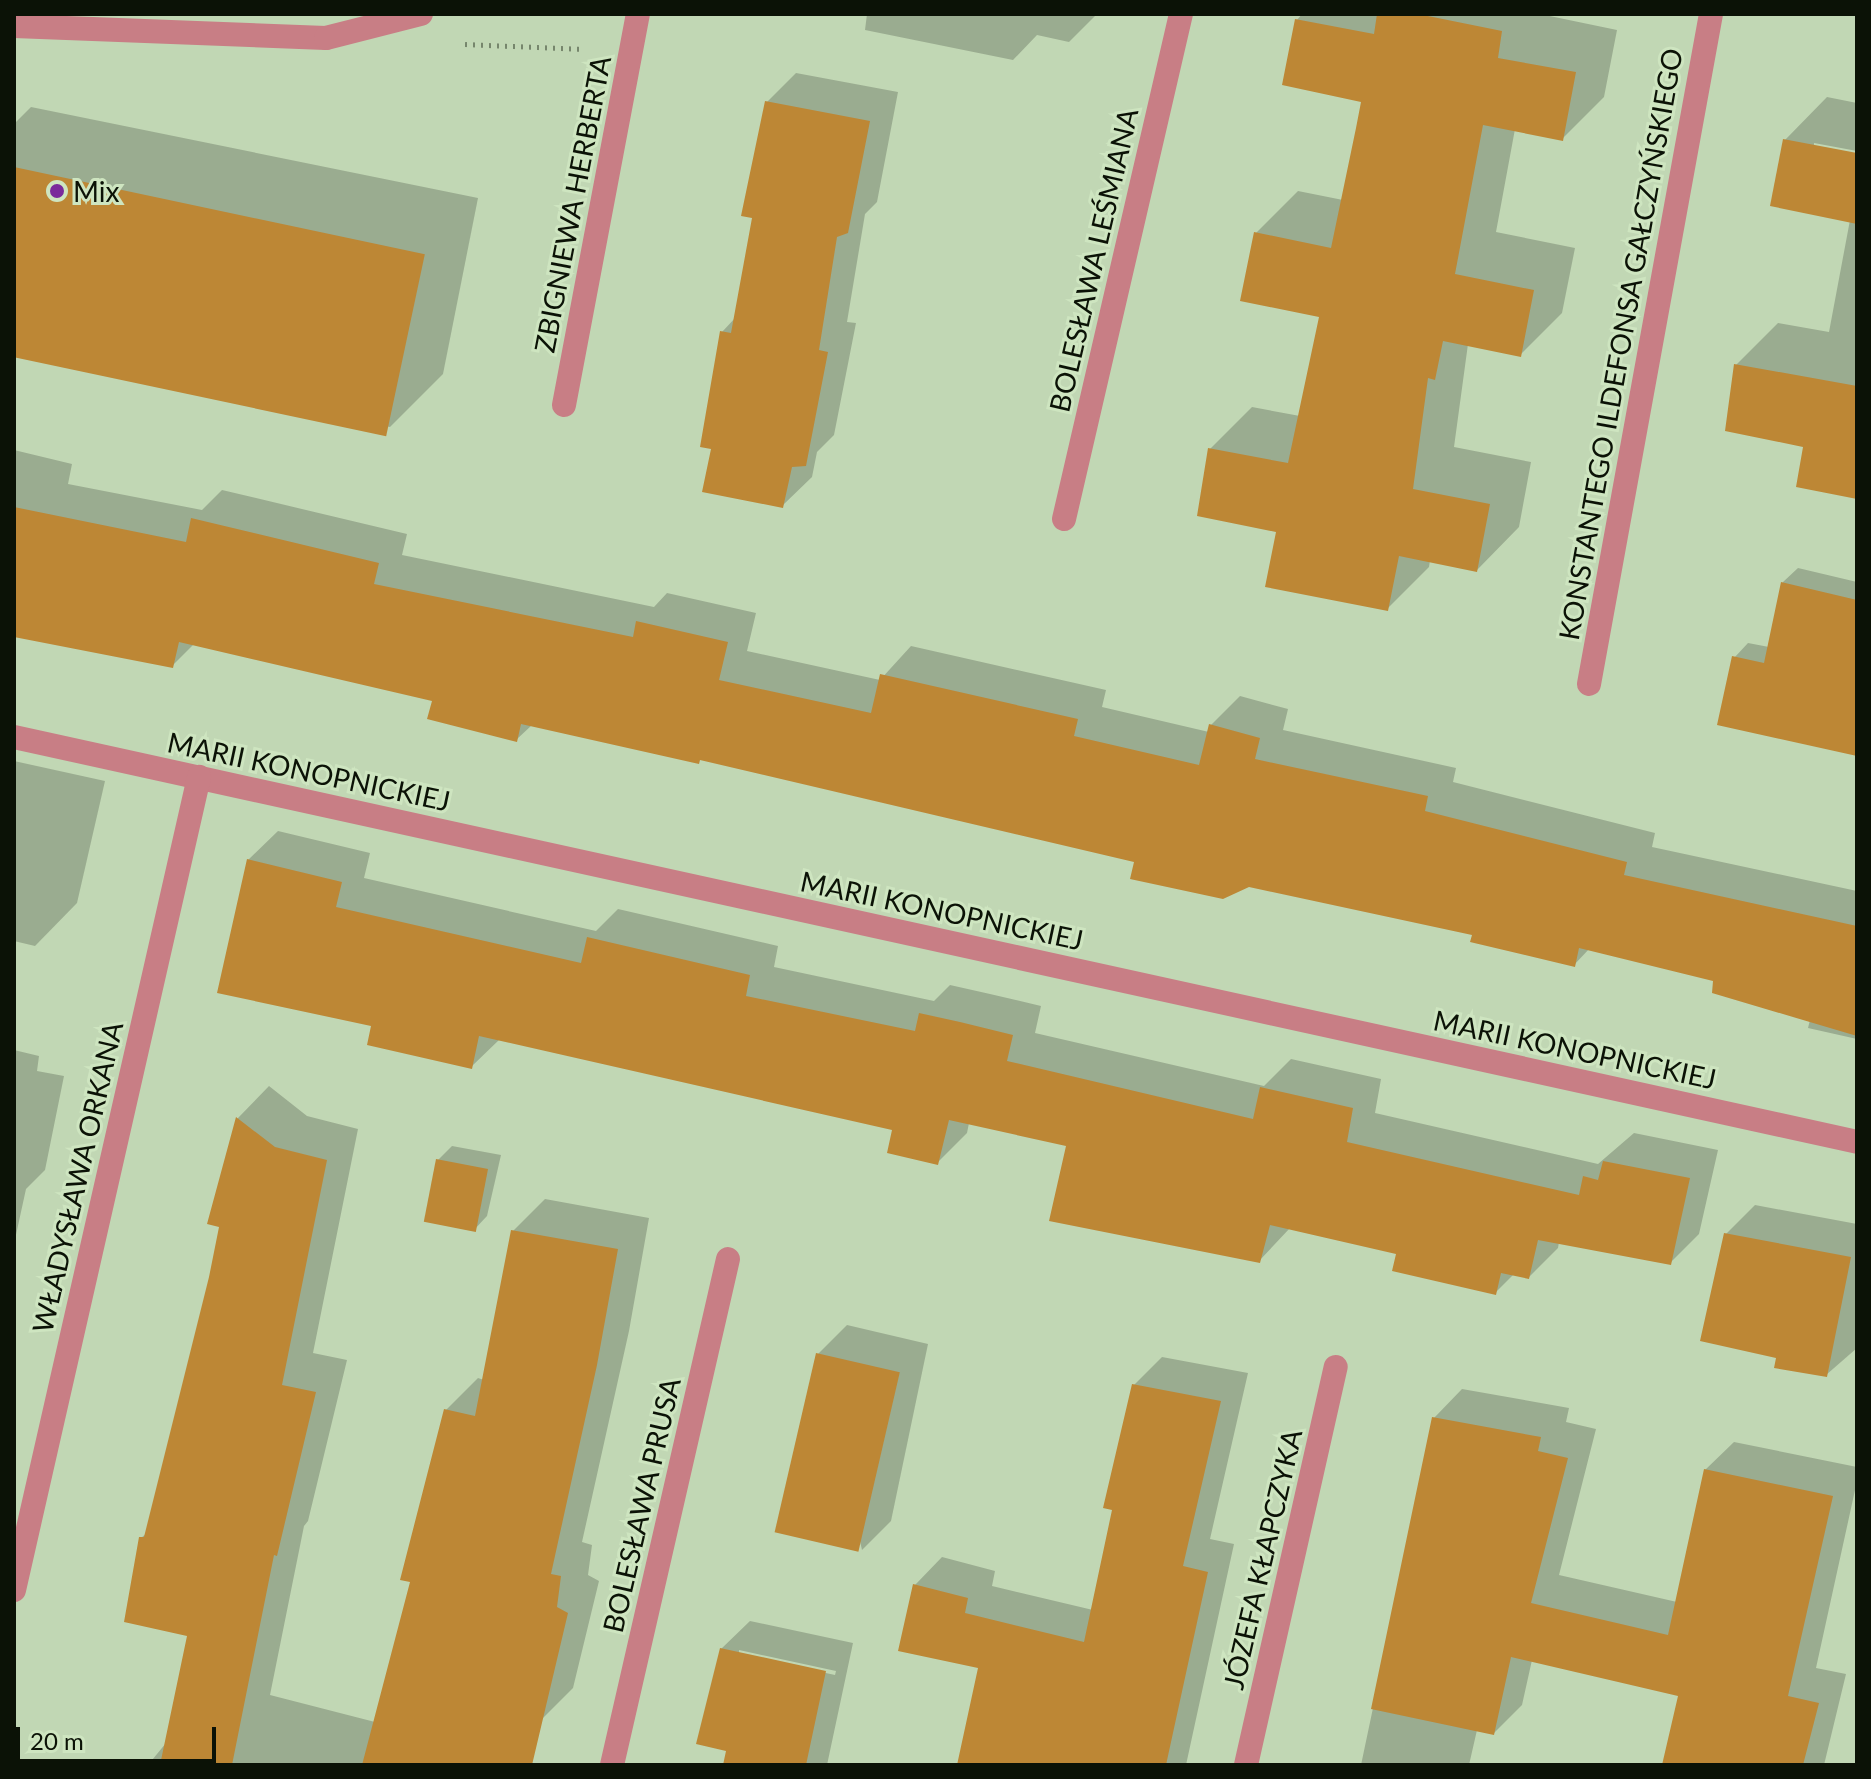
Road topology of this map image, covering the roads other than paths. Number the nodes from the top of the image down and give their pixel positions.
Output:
1 (421, 14) edge
2 (638, 14) edge
3 (1181, 14) edge
4 (1711, 14) edge
5 (14, 26) edge
6 (564, 405) dead end
7 (1064, 519) dead end
8 (1589, 684) dead end
9 (14, 737) edge
10 (199, 777) junction
11 (1857, 1142) edge
12 (728, 1259) dead end
13 (1336, 1367) dead end
14 (14, 1590) edge
15 (612, 1765) edge
16 (1246, 1765) edge

1 - 5 street
2 - 6 street, ZBIGNIEWA HERBERTA
3 - 7 street, BOLESŁAWA LEŚMIANA
4 - 8 street, KONSTANTEGO ILDEFONSA GAŁCZYŃSKIEGO
9 - 10 street, MARII KONOPNICKIEJ
10 - 11 street, MARII KONOPNICKIEJ
10 - 14 street, WŁADYSŁAWA ORKANA
12 - 15 street, BOLESŁAWA PRUSA
13 - 16 street, JÓZEFA KŁAPCZYKA

